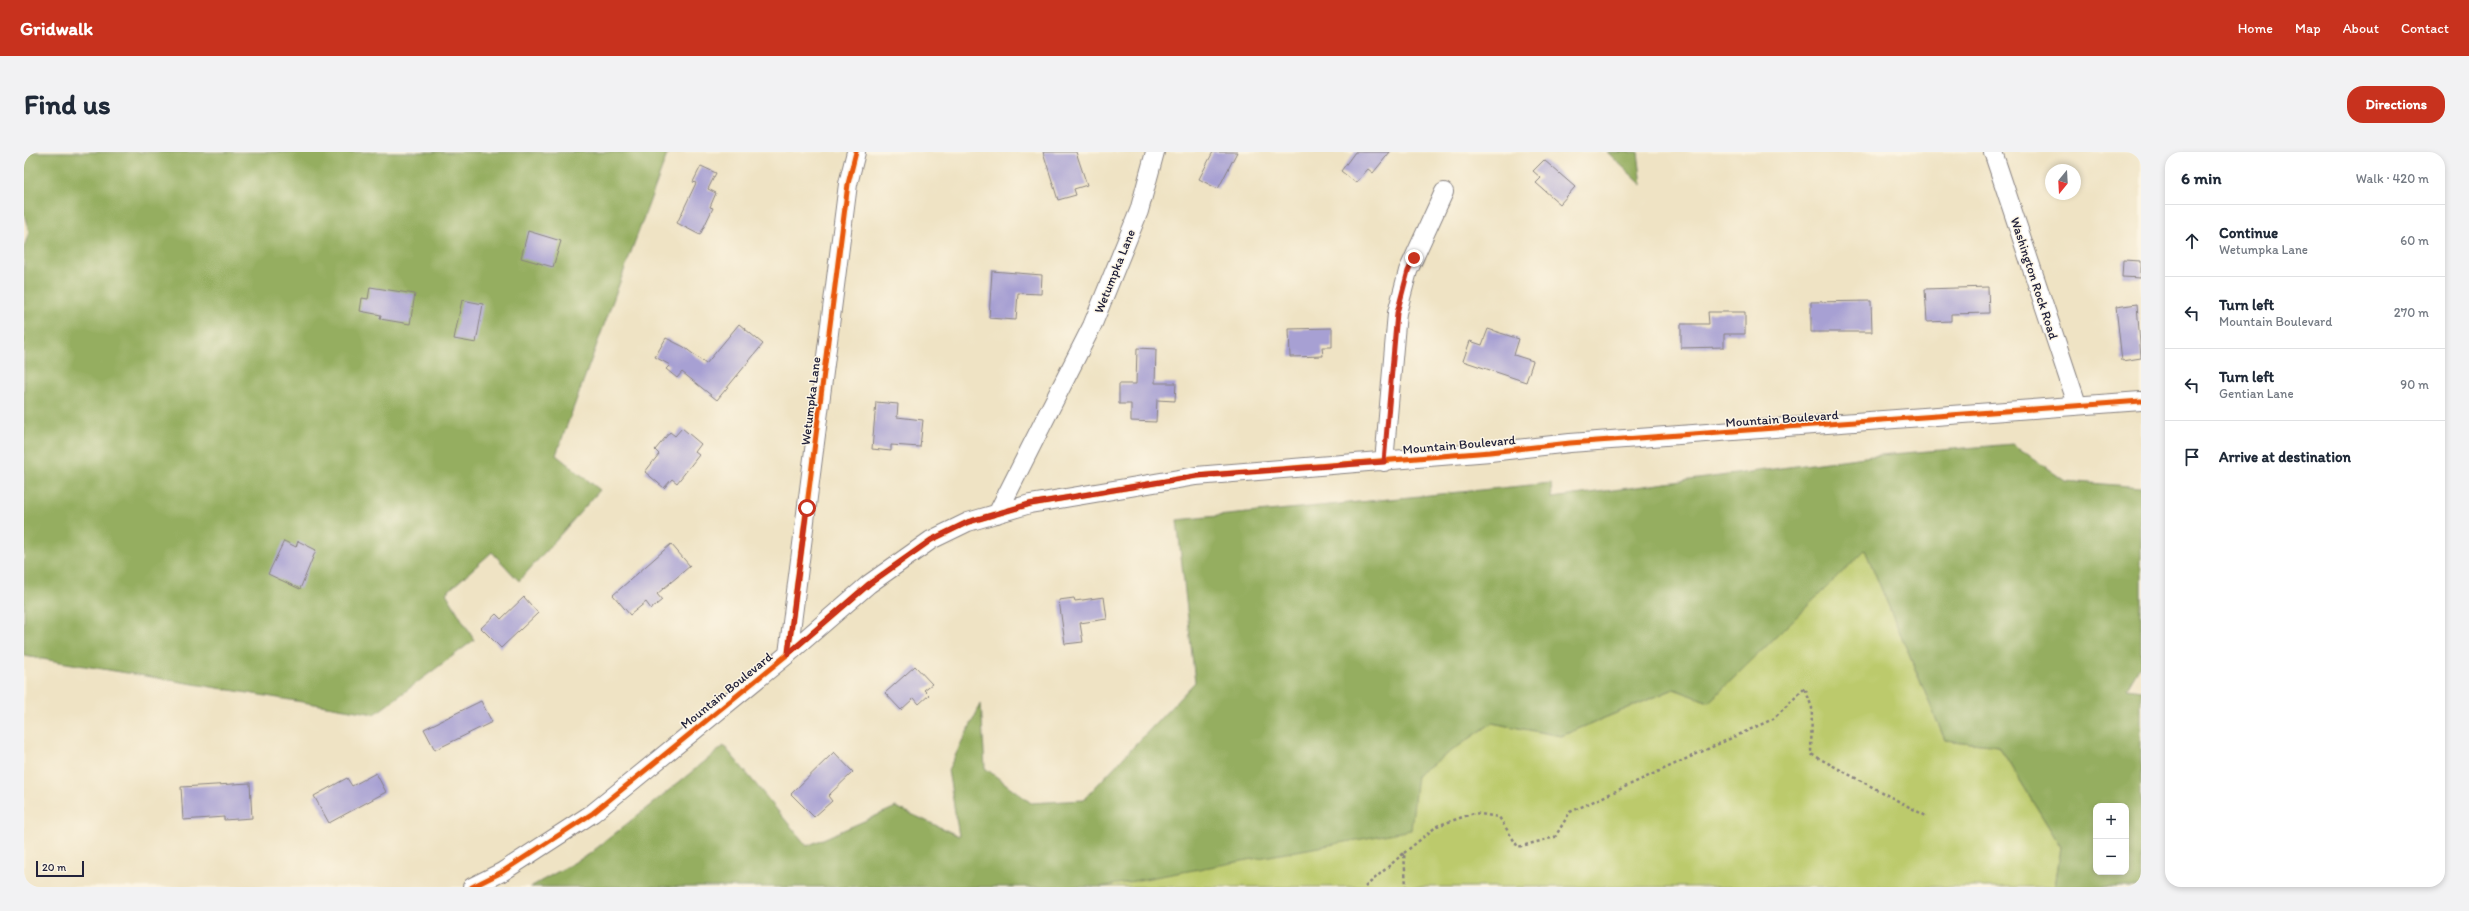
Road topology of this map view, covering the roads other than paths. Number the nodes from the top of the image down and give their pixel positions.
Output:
1 (856, 152) edge
2 (1155, 152) edge
3 (1993, 152) edge
4 (1444, 192) dead end
5 (2141, 401) edge
6 (2077, 404) junction
7 (1384, 462) junction
8 (997, 514) junction
9 (788, 654) junction
10 (472, 887) edge

1 - 9 street, Wetumpka Lane
2 - 8 street, Wetumpka Lane
3 - 6 street, Washington Rock Road
4 - 7 street
5 - 6 street, Mountain Boulevard
6 - 7 street, Mountain Boulevard
7 - 8 street, Mountain Boulevard
8 - 9 street, Mountain Boulevard
9 - 10 street, Mountain Boulevard

